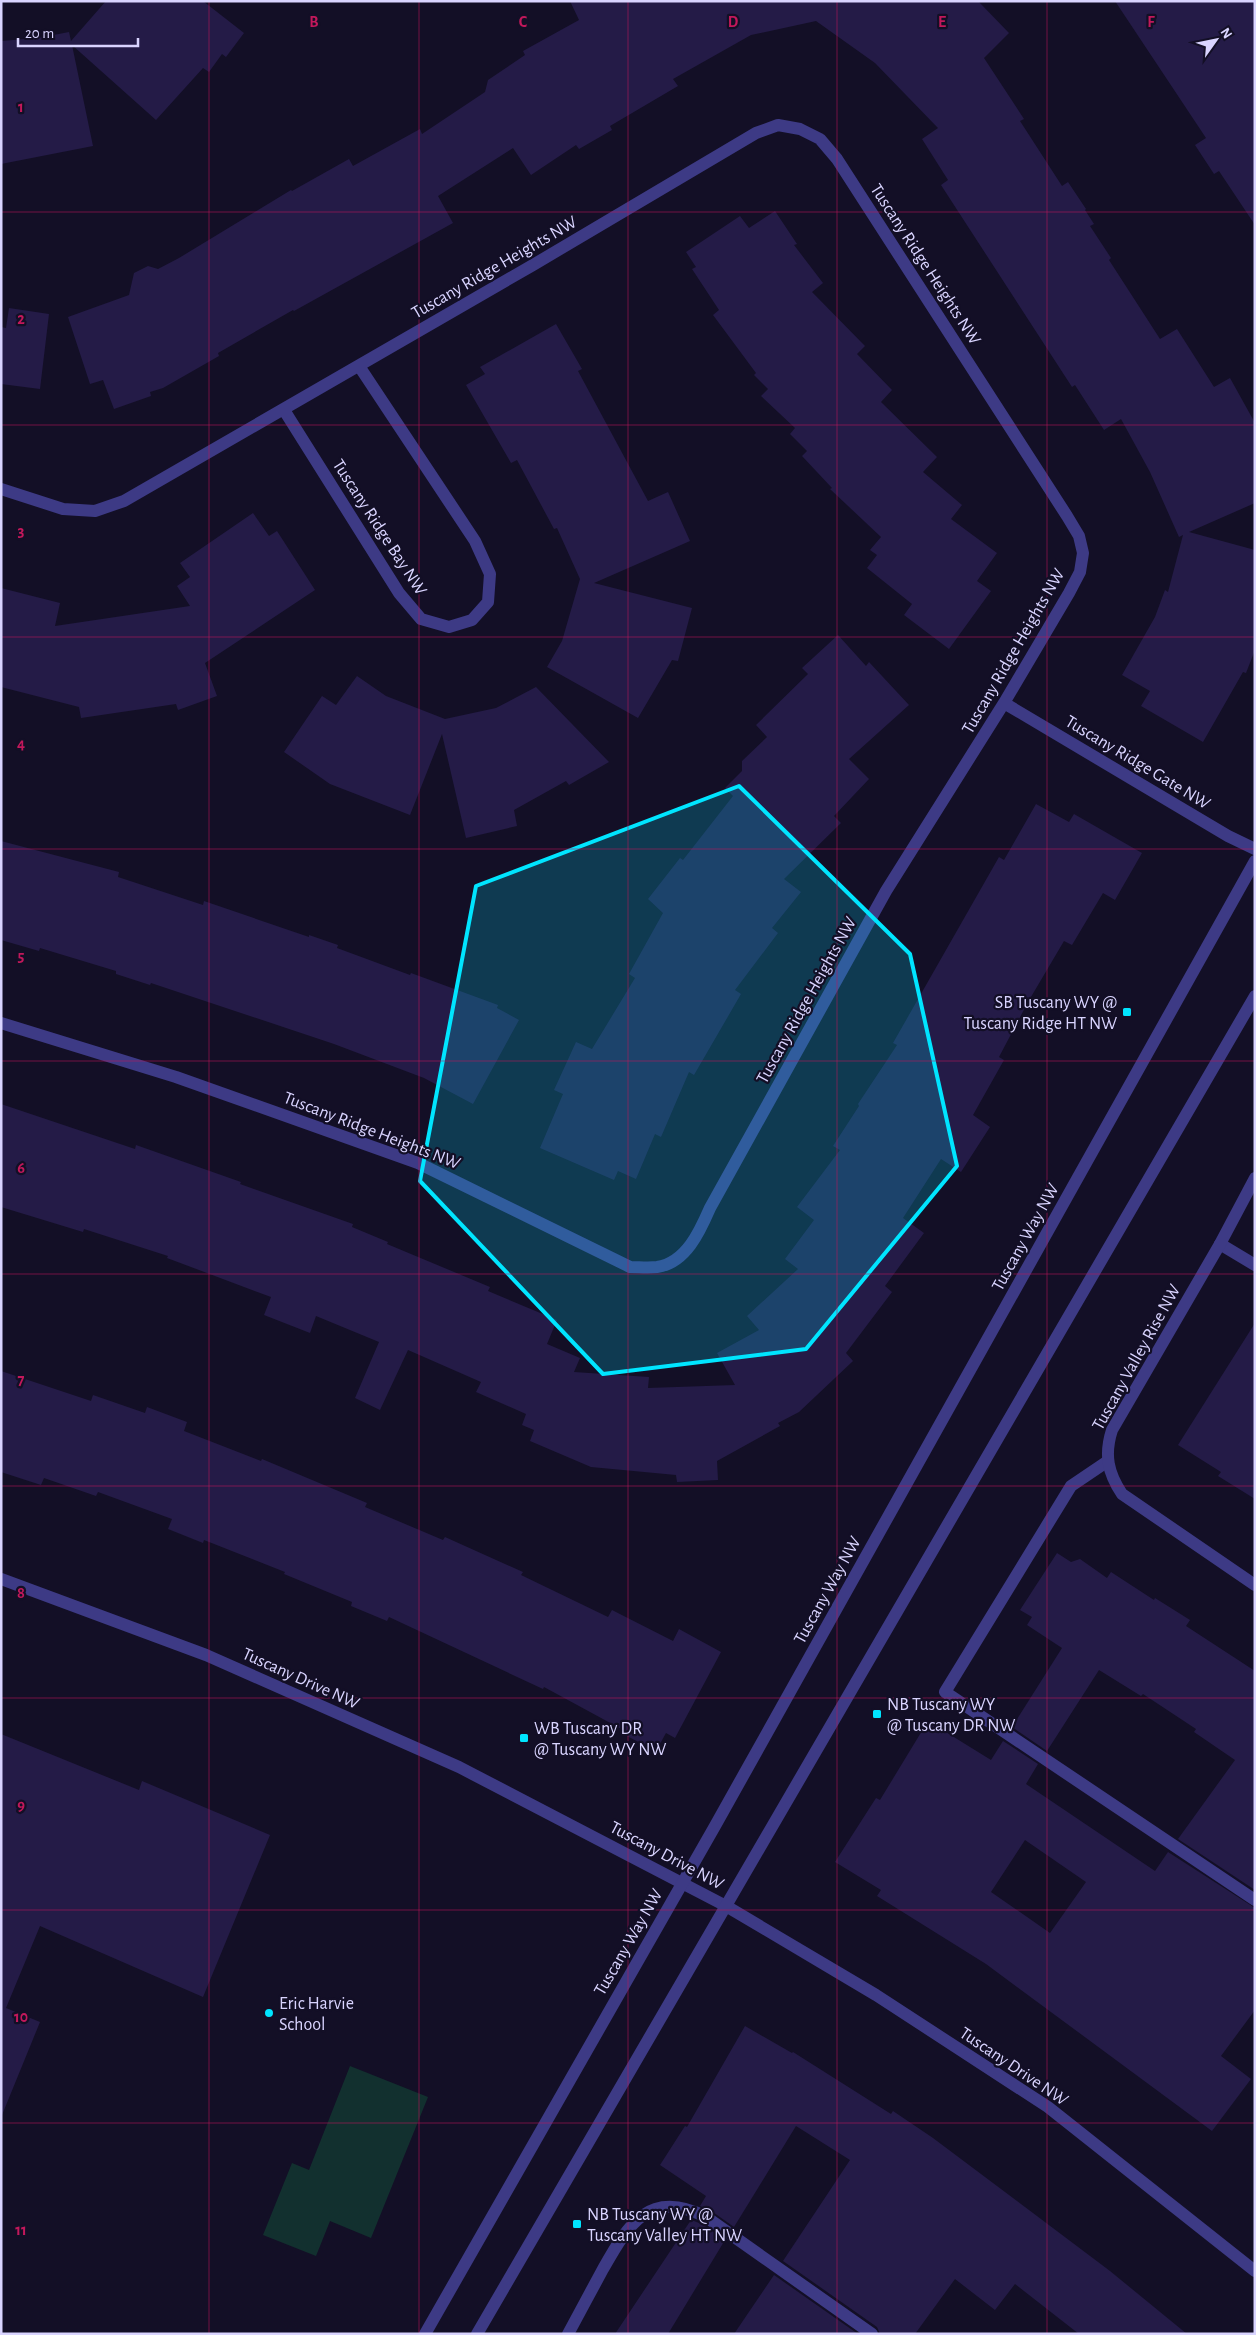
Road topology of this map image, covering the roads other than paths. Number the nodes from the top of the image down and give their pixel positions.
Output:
1 (359, 366) junction
2 (284, 410) junction
3 (1, 489) edge
4 (1004, 703) junction
5 (1255, 848) edge
6 (1255, 861) edge
7 (1255, 996) edge
8 (1, 1023) edge
9 (1255, 1178) edge
10 (1220, 1244) junction
11 (1255, 1265) edge
12 (1108, 1461) junction
13 (1, 1579) edge
14 (1255, 1585) edge
15 (682, 1883) junction
16 (1255, 1900) edge
17 (726, 1906) junction
18 (1255, 2271) edge
19 (425, 2334) edge
20 (477, 2334) edge
21 (568, 2334) edge
22 (872, 2334) edge

1 - 2 street, Tuscany Ridge Heights NW
1 - 2 street, Tuscany Ridge Bay NW
1 - 4 street, Tuscany Ridge Heights NW
2 - 3 street, Tuscany Ridge Heights NW
4 - 5 street, Tuscany Ridge Gate NW
4 - 8 street, Tuscany Ridge Heights NW
6 - 15 street, Tuscany Way NW
7 - 17 street
9 - 10 street, Tuscany Valley Rise NW
10 - 11 street
10 - 12 street, Tuscany Valley Rise NW
12 - 14 street, Tuscany Valley Rise NW
12 - 16 street
13 - 15 street, Tuscany Drive NW
15 - 17 street, Tuscany Drive NW
15 - 19 street, Tuscany Way NW
17 - 18 street, Tuscany Drive NW
17 - 20 street
21 - 22 street

